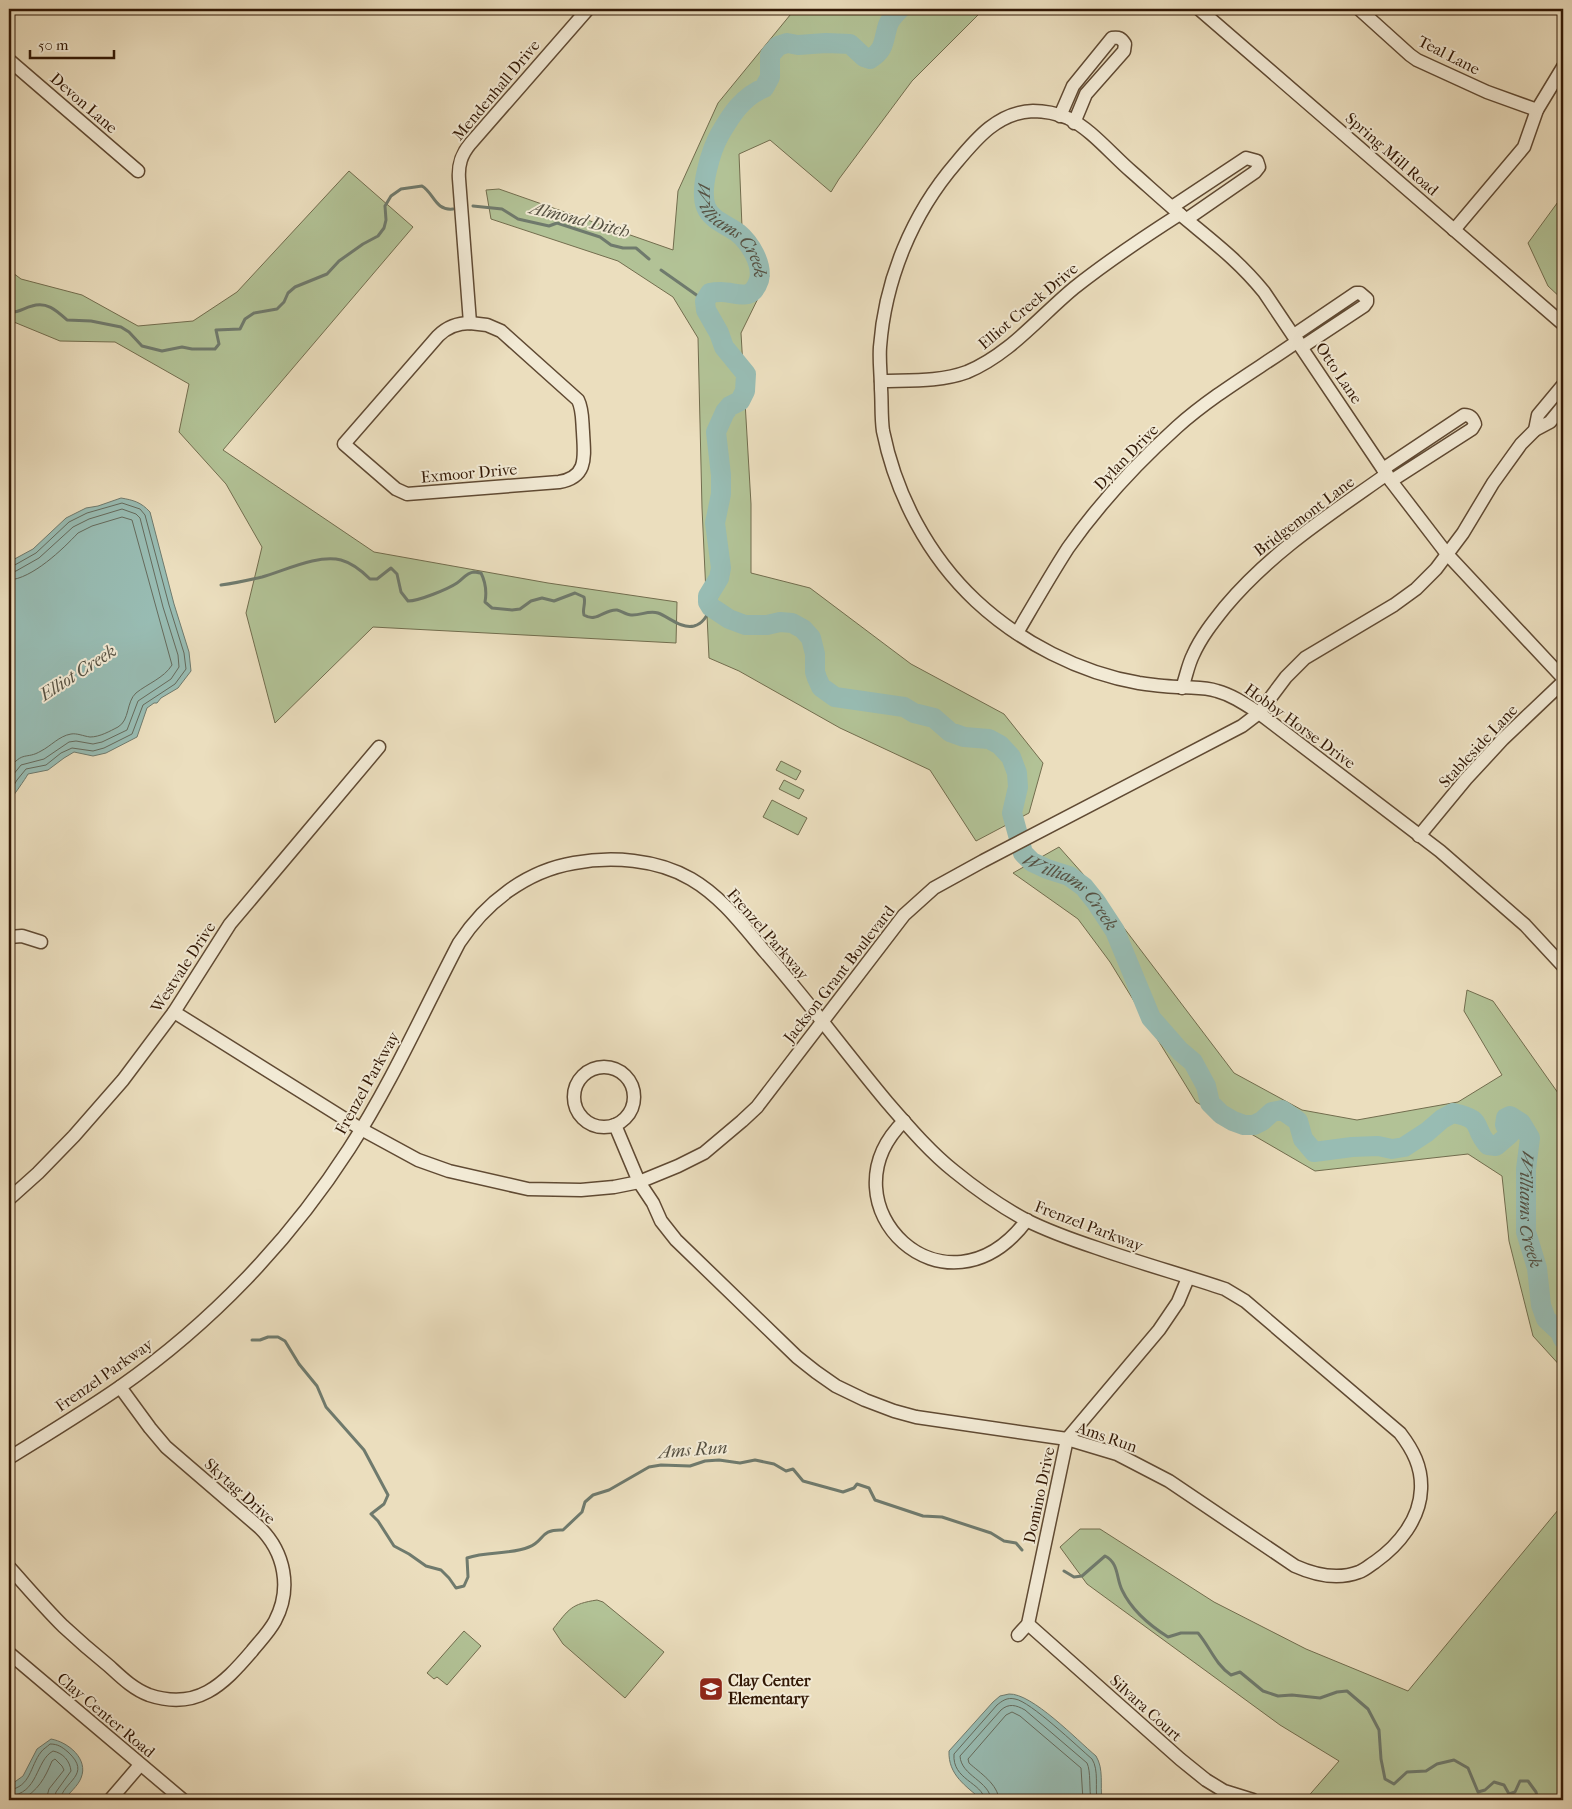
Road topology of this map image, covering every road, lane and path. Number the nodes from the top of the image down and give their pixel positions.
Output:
1 (588, 9) edge
2 (1199, 9) edge
3 (1359, 9) edge
4 (9, 60) edge
5 (1563, 67) edge
6 (1538, 110) junction
7 (1060, 116) junction
8 (1074, 123) junction
9 (138, 171) dead end
10 (1179, 213) junction
11 (1454, 230) junction
12 (470, 323) junction
13 (1563, 324) edge
14 (1298, 341) junction
15 (881, 381) junction
16 (1563, 385) edge
17 (1563, 406) edge
18 (1534, 430) junction
19 (1387, 474) junction
20 (1447, 554) junction
21 (1017, 633) junction
22 (1563, 680) edge
23 (1182, 688) junction
24 (1258, 713) junction
25 (379, 748) dead end
26 (1419, 836) junction
27 (9, 937) edge
28 (41, 942) dead end
29 (1563, 966) edge
30 (174, 1012) junction
31 (822, 1023) junction
32 (904, 1121) junction
33 (615, 1125) junction
34 (361, 1130) junction
35 (639, 1182) junction
36 (9, 1199) edge
37 (1027, 1220) junction
38 (1188, 1278) junction
39 (120, 1386) junction
40 (1067, 1439) junction
41 (9, 1458) edge
42 (1405, 1533) joint
43 (9, 1567) edge
44 (1028, 1624) junction
45 (1018, 1635) dead end
46 (9, 1653) edge
47 (140, 1765) junction
48 (110, 1800) edge
49 (183, 1800) edge
50 (1253, 1800) edge

1 - 12 street, Mendenhall Drive
2 - 11 street, Spring Mill Road
3 - 6 street, Teal Lane
4 - 9 street, Devon Lane
5 - 6 street
6 - 11 street
7 - 8 street, Otto Lane
7 - 8 street
7 - 15 street, Hobby Horse Drive
8 - 10 street, Otto Lane
10 - 10 street, Elliot Creek Drive
10 - 14 street, Otto Lane
10 - 15 street, Elliot Creek Drive
11 - 13 street, Spring Mill Road
12 - 12 street, Exmoor Drive
14 - 14 street, Dylan Drive
14 - 19 street, Otto Lane
14 - 21 street, Dylan Drive
15 - 21 street, Hobby Horse Drive
16 - 18 street, Jackson Grant Boulevard
17 - 18 street, Jackson Grant Boulevard
18 - 20 street, Jackson Grant Boulevard
19 - 19 street, Bridgemont Lane
19 - 20 street, Otto Lane
19 - 23 street, Bridgemont Lane
20 - 22 street, Otto Lane
20 - 24 street, Jackson Grant Boulevard
21 - 23 street, Hobby Horse Drive
22 - 26 street, Stableside Lane
23 - 24 street, Hobby Horse Drive
24 - 26 street, Hobby Horse Drive
24 - 31 street, Jackson Grant Boulevard
25 - 30 street, Westvale Drive
26 - 29 street, Hobby Horse Drive
27 - 28 street
30 - 34 street, Jackson Grant Boulevard
30 - 36 street, Westvale Drive
31 - 32 street, Frenzel Parkway
31 - 34 street, Frenzel Parkway
31 - 35 street, Jackson Grant Boulevard
32 - 37 street, Frenzel Parkway
32 - 37 street
33 - 33 street
33 - 35 street, Ams Run
34 - 35 street, Jackson Grant Boulevard
34 - 39 street, Frenzel Parkway
35 - 40 street, Ams Run
37 - 38 street, Frenzel Parkway
38 - 40 street, Domino Drive
38 - 42 street, Frenzel Parkway
39 - 41 street, Frenzel Parkway
39 - 43 street, Skytag Drive
40 - 42 street, Ams Run
40 - 44 street, Domino Drive
44 - 45 street
44 - 50 street, Silvara Court
46 - 47 street, Clay Center Road
47 - 48 street
47 - 49 street, Clay Center Road

